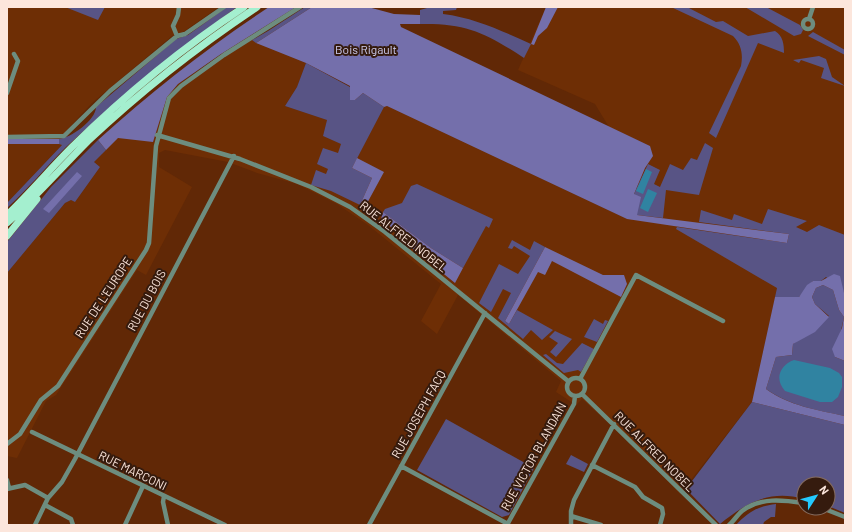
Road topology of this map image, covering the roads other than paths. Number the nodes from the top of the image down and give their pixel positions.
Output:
1 (179, 7) edge
2 (224, 7) edge
3 (244, 7) edge
4 (257, 7) edge
5 (300, 7) edge
6 (813, 7) edge
7 (809, 19) dead end
8 (177, 36) junction
9 (14, 54) dead end
10 (7, 93) edge
11 (158, 135) junction
12 (7, 137) edge
13 (234, 156) junction
14 (56, 174) junction
15 (7, 215) edge
16 (7, 223) edge
17 (7, 236) edge
18 (484, 313) junction
19 (723, 321) dead end
20 (580, 379) junction
21 (568, 382) junction
22 (582, 394) junction
23 (575, 396) junction
24 (614, 424) junction
25 (32, 432) dead end
26 (7, 444) edge
27 (77, 454) junction
28 (592, 465) junction
29 (401, 466) junction
30 (7, 480) edge
31 (143, 486) junction
32 (8, 488) edge
33 (164, 496) junction
34 (48, 498) junction
35 (796, 502) edge
36 (45, 505) junction
37 (571, 516) junction
38 (507, 524) edge
39 (35, 525) edge
40 (73, 525) edge
41 (125, 525) edge
42 (168, 525) edge
43 (225, 525) edge
44 (369, 525) edge
45 (571, 525) edge
46 (601, 525) edge
47 (660, 525) edge
48 (716, 525) edge
49 (729, 525) edge

1 - 8 street
2 - 8 street
3 - 15 highway
4 - 14 highway
5 - 11 street, RUE DE L'EUROPE
6 - 7 street
8 - 12 street
9 - 10 street
11 - 13 street, RUE ALFRED NOBEL
11 - 26 street, RUE DE L'EUROPE
13 - 18 street, RUE ALFRED NOBEL
13 - 27 street, RUE DU BOIS
14 - 16 highway
14 - 17 highway
18 - 21 street, RUE ALFRED NOBEL
18 - 29 street, RUE JOSEPH FACQ
19 - 20 street
20 - 21 street
20 - 22 street
21 - 23 street
22 - 23 street
22 - 24 street, RUE ALFRED NOBEL
23 - 38 street, RUE VICTOR BLANDAIN
24 - 28 street
24 - 48 street, RUE ALFRED NOBEL
25 - 27 street, RUE MARCONI
27 - 31 street, RUE MARCONI
27 - 34 street, RUE DU BOIS
28 - 37 street
28 - 47 street
29 - 38 street
29 - 44 street, RUE JOSEPH FACQ
30 - 32 street
31 - 33 street, RUE MARCONI
31 - 41 street
32 - 34 street
33 - 42 street
33 - 43 street, RUE MARCONI
34 - 36 street, RUE DU BOIS
35 - 49 street
36 - 39 street, RUE DU BOIS
36 - 40 street
37 - 45 street
37 - 46 street

